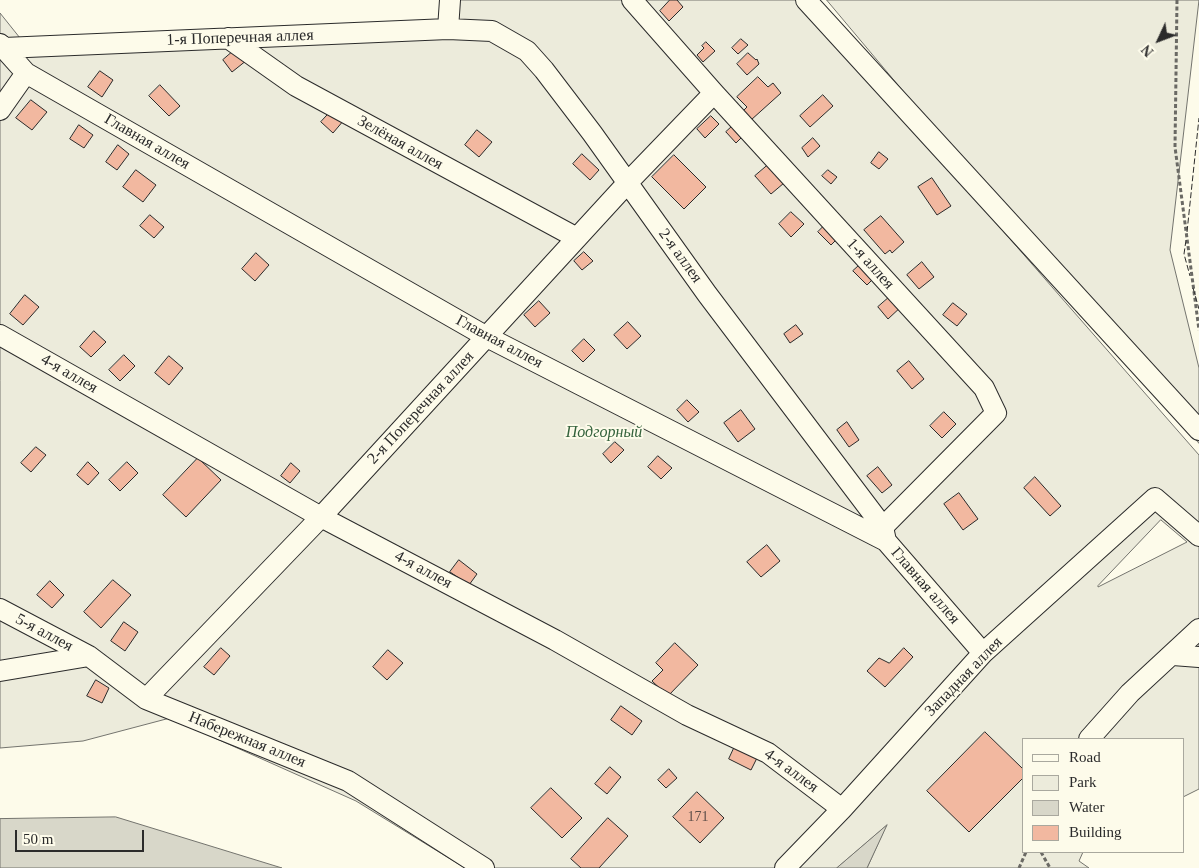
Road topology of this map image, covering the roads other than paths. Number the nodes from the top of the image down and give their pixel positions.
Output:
1 (450, 0) edge
2 (632, 0) edge
3 (806, 0) edge
4 (448, 29) junction
5 (228, 38) junction
6 (2, 46) edge
7 (26, 73) junction
8 (714, 93) junction
9 (0, 110) edge
10 (627, 183) junction
11 (578, 238) junction
12 (0, 335) edge
13 (487, 337) junction
14 (1199, 430) edge
15 (321, 517) junction
16 (885, 534) junction
17 (1199, 536) edge
18 (0, 609) edge
19 (1199, 629) edge
20 (983, 653) junction
21 (1173, 655) junction
22 (89, 656) junction
23 (1199, 657) edge
24 (0, 670) edge
25 (146, 699) junction
26 (1090, 738) edge
27 (842, 809) junction
28 (484, 868) edge
29 (784, 868) edge

1 - 4 lane
2 - 8 lane, 1-я аллея
3 - 14 lane
4 - 5 lane, 1-я Поперечная аллея
4 - 10 lane, 2-я аллея
5 - 6 lane, 1-я Поперечная аллея
5 - 11 lane, Зелёная аллея
6 - 7 lane, Главная аллея
7 - 9 lane
7 - 13 lane, Главная аллея
8 - 10 lane, 2-я Поперечная аллея
8 - 16 lane, 1-я аллея
10 - 11 lane, 2-я Поперечная аллея
10 - 16 lane, 2-я аллея
11 - 13 lane, 2-я Поперечная аллея
12 - 15 lane, 4-я аллея
13 - 15 lane, 2-я Поперечная аллея
13 - 16 lane, Главная аллея
15 - 25 lane, 2-я Поперечная аллея
15 - 27 lane, 4-я аллея
16 - 20 lane, Главная аллея
17 - 20 lane, Западная аллея
18 - 22 lane, 5-я аллея
19 - 21 lane
20 - 27 lane, Западная аллея
21 - 23 lane
21 - 26 lane
22 - 24 lane
22 - 25 lane, Набережная аллея
25 - 28 lane, Набережная аллея
27 - 29 lane, Западная аллея

